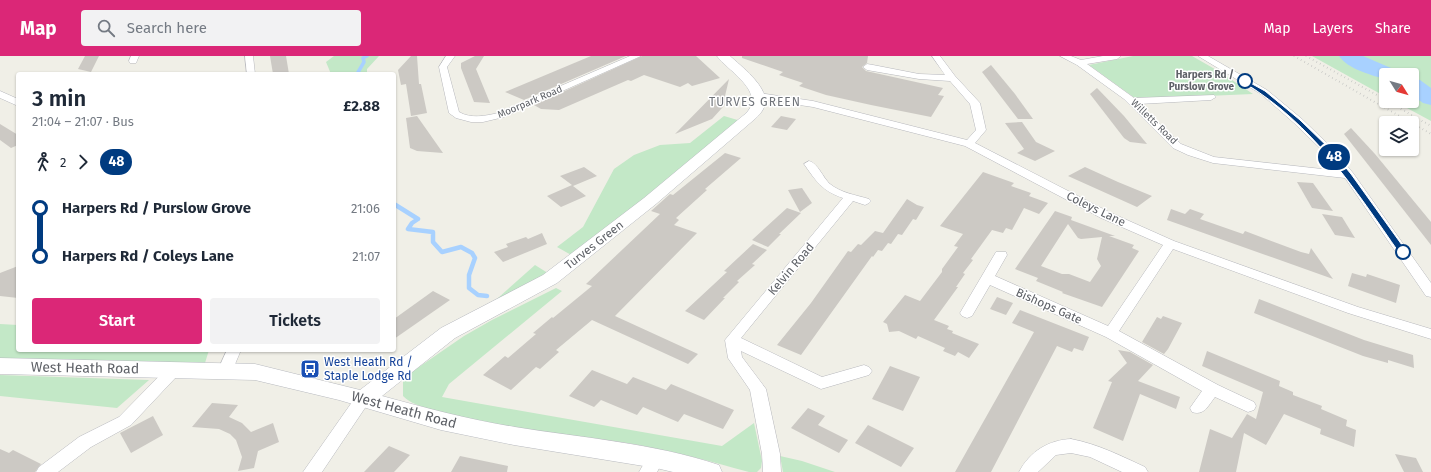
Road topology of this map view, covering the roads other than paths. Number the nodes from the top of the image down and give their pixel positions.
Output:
1 (249, 56) edge
2 (451, 56) edge
3 (637, 56) edge
4 (723, 56) edge
5 (936, 56) edge
6 (1064, 56) edge
7 (1117, 56) edge
8 (1202, 56) edge
9 (1080, 63) junction
10 (867, 67) dead end
11 (251, 72) edge
12 (952, 78) junction
13 (0, 94) edge
14 (759, 96) junction
15 (1211, 97) dead end
16 (1132, 101) junction
17 (16, 102) edge
18 (969, 144) junction
19 (809, 164) dead end
20 (1349, 175) junction
21 (850, 197) junction
22 (865, 202) dead end
23 (1170, 244) junction
24 (1001, 256) dead end
25 (987, 278) junction
26 (1431, 293) edge
27 (967, 313) dead end
28 (1111, 333) junction
29 (1431, 334) edge
30 (732, 340) junction
31 (233, 352) edge
32 (0, 366) edge
33 (174, 370) junction
34 (864, 371) dead end
35 (225, 372) junction
36 (1212, 389) junction
37 (363, 399) junction
38 (1248, 406) dead end
39 (1198, 408) dead end
40 (652, 465) edge
41 (46, 472) edge
42 (312, 472) edge
43 (710, 472) edge
44 (772, 472) edge
45 (1028, 472) edge
46 (1139, 472) edge

1 - 11 street
2 - 3 street, Moorpark Road
4 - 14 street
5 - 12 street
6 - 9 street, Willetts Road
7 - 9 street
8 - 20 street
9 - 16 street, Willetts Road
10 - 12 street
12 - 18 street
13 - 17 street
14 - 18 street, Coleys Lane
14 - 37 street, Turves Green
15 - 16 street
16 - 20 street, Willetts Road
18 - 23 street, Coleys Lane
19 - 21 street
20 - 26 street
21 - 22 street
21 - 30 street, Kelvin Road
23 - 28 street
23 - 29 street, Coleys Lane
24 - 25 street
25 - 27 street
25 - 28 street, Bishops Gate
28 - 36 street, Bishops Gate
30 - 34 street
30 - 44 street
31 - 35 street
32 - 33 street, West Heath Road
33 - 35 street, West Heath Road
33 - 41 street
35 - 37 street, West Heath Road
36 - 38 street, Bishops Gate
36 - 39 street
37 - 40 street, West Heath Road
37 - 42 street
40 - 43 street, West Heath Road
45 - 46 street

